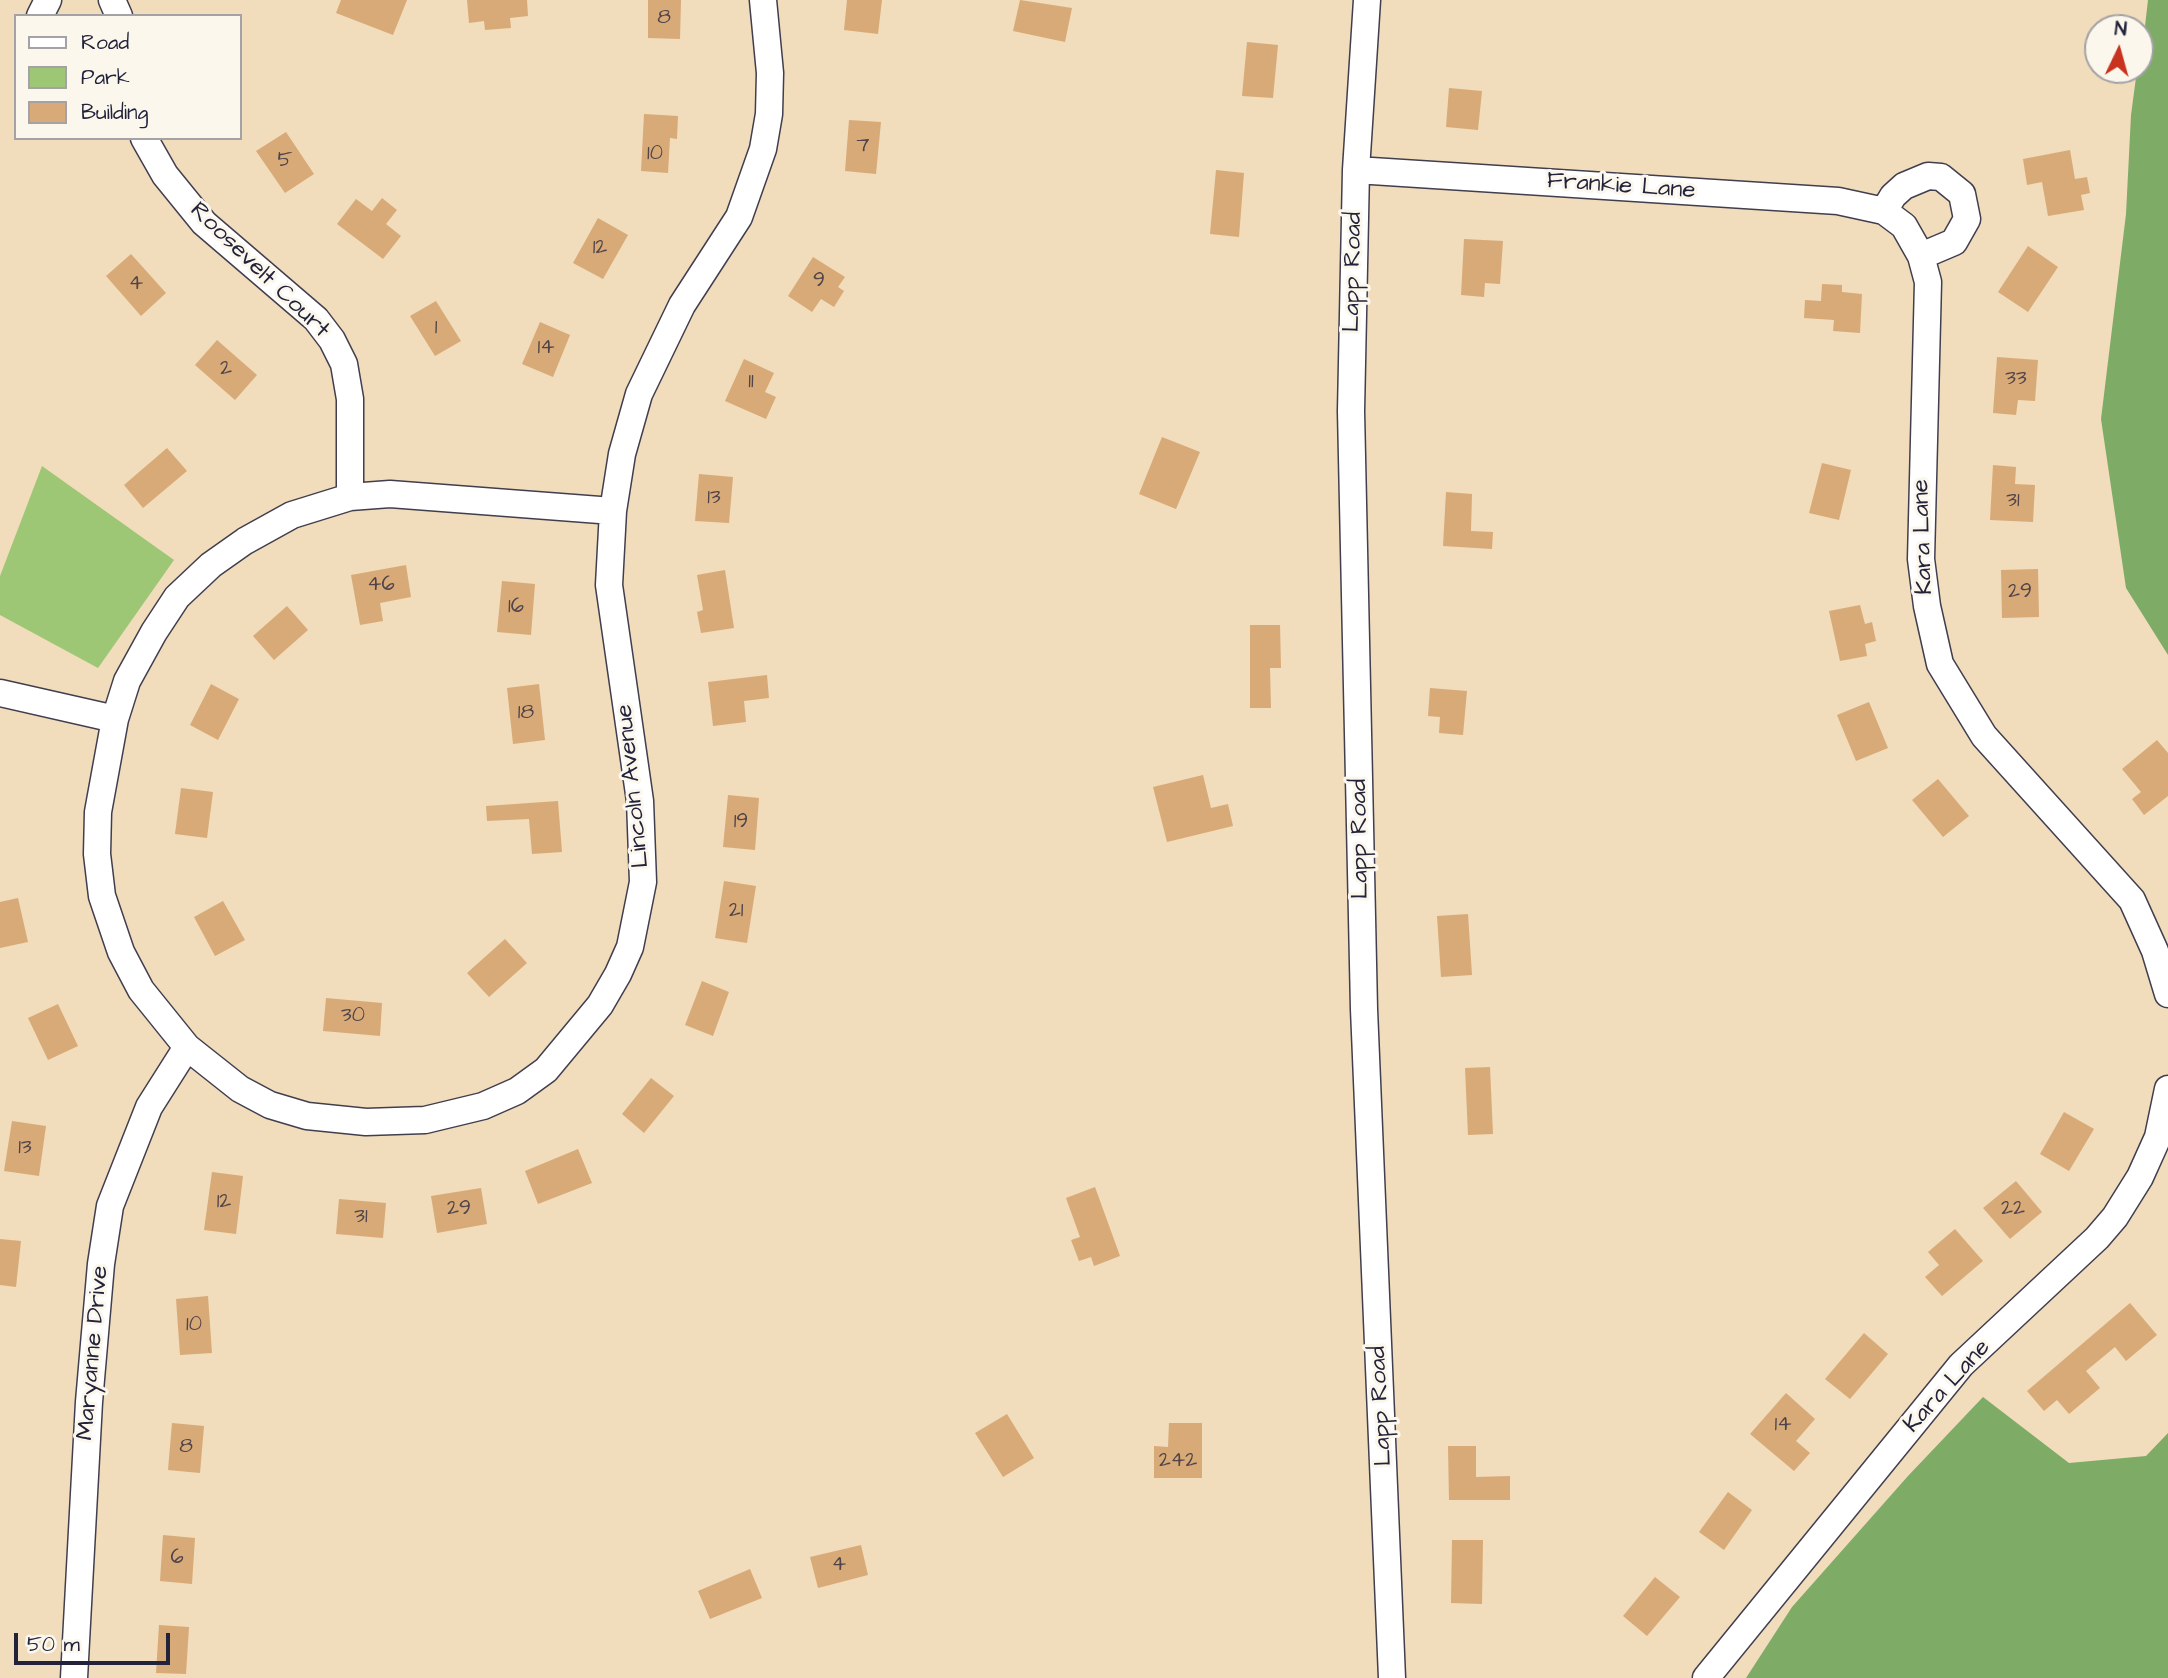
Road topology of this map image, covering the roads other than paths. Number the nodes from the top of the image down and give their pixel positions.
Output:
1 (763, 0) edge
2 (1367, 0) edge
3 (145, 140) edge
4 (1356, 170) junction
5 (1884, 211) junction
6 (1921, 256) junction
7 (350, 497) junction
8 (613, 510) junction
9 (0, 693) edge
10 (115, 719) junction
11 (2168, 994) edge
12 (187, 1047) junction
13 (2168, 1090) edge
14 (74, 1678) edge
15 (1392, 1678) edge
16 (1706, 1678) edge

1 - 8 street, Lincoln Avenue
2 - 4 street, Lapp Road
3 - 7 street, Roosevelt Court
4 - 5 street, Frankie Lane
4 - 15 street, Lapp Road
5 - 6 street, Kara Lane
5 - 6 street
6 - 11 street, Kara Lane
7 - 8 street, Lincoln Avenue
7 - 10 street, Lincoln Avenue
8 - 12 street, Lincoln Avenue
9 - 10 street
10 - 12 street, Lincoln Avenue
12 - 14 street, Maryanne Drive
13 - 16 street, Kara Lane

